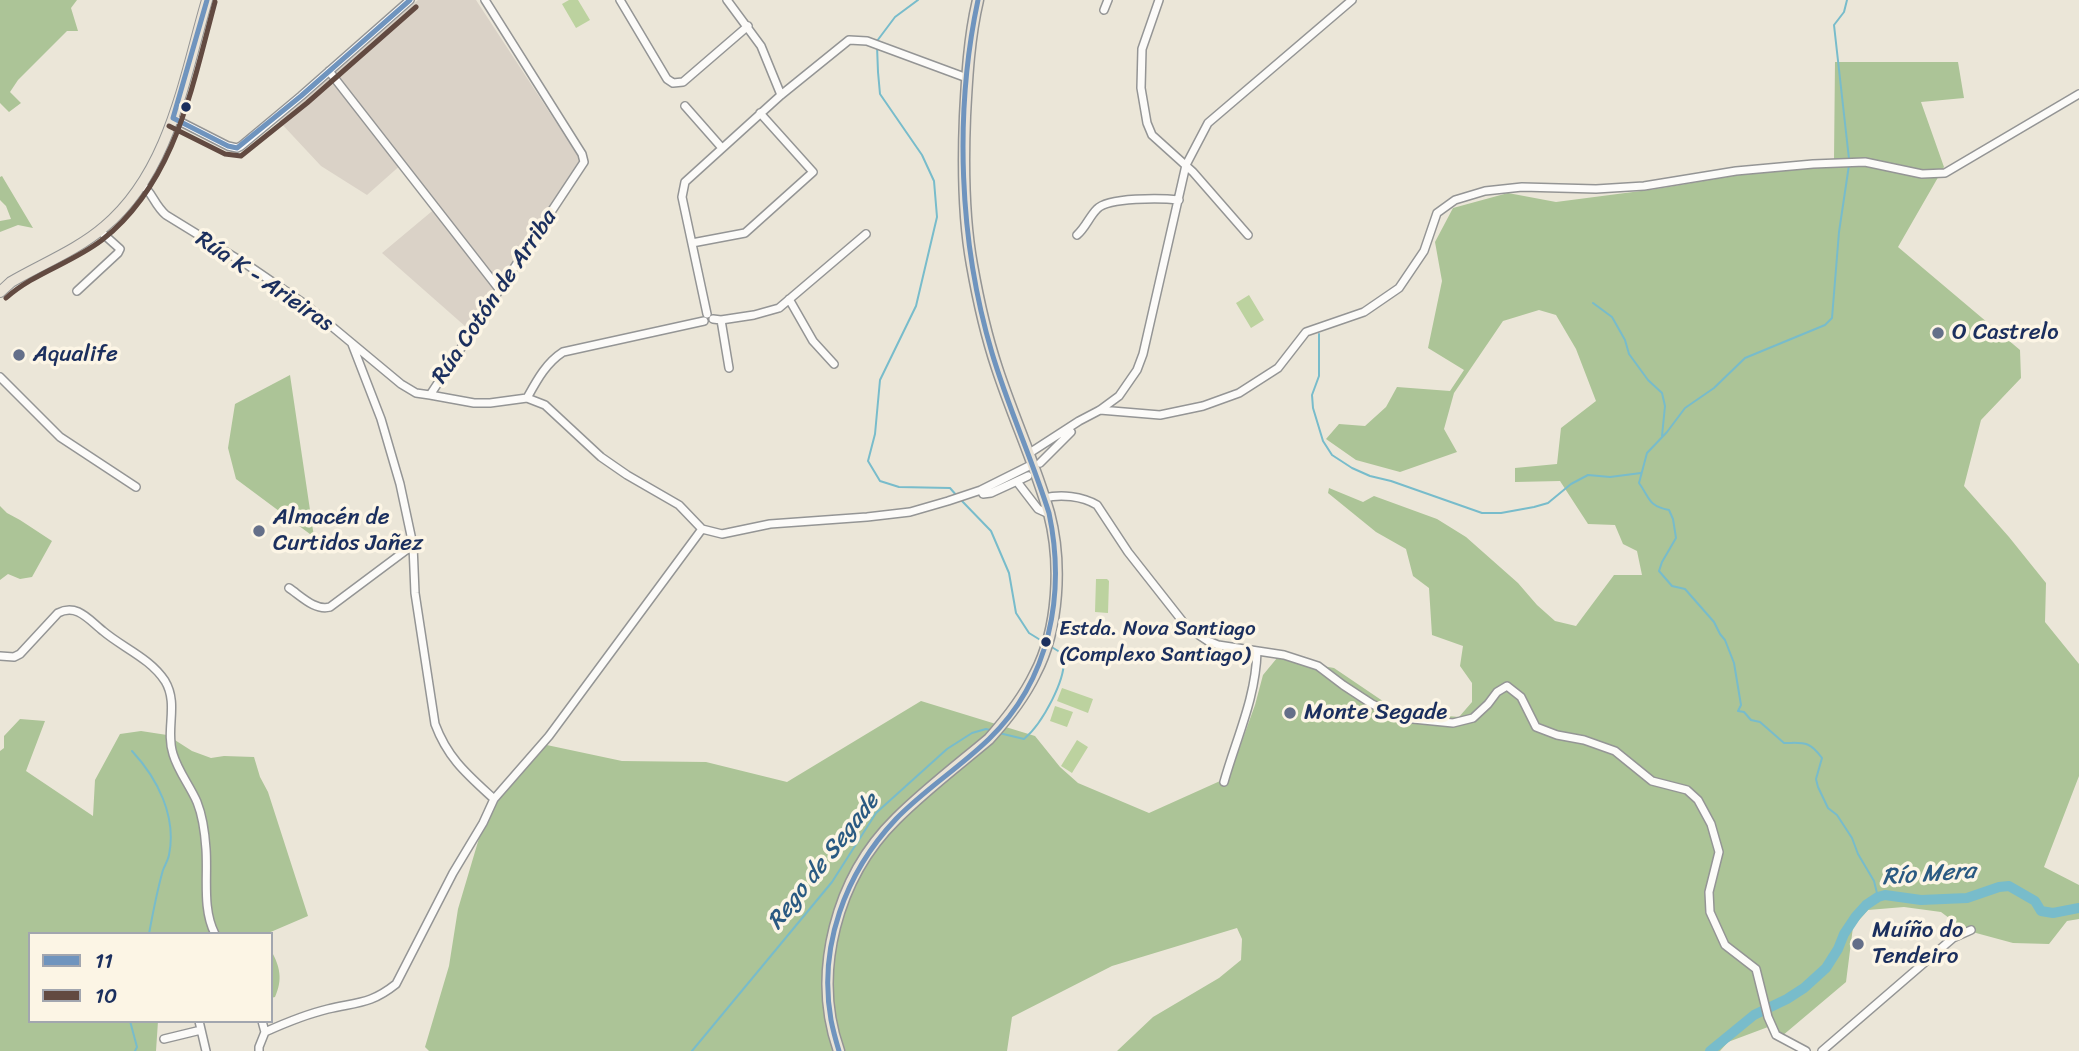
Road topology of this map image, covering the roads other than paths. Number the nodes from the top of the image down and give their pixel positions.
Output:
1 (207, 0) edge
2 (410, 0) edge
3 (485, 0) edge
4 (620, 0) edge
5 (727, 0) edge
6 (978, 0) edge
7 (1108, 0) edge
8 (1159, 0) edge
9 (1352, 0) edge
10 (1104, 10) dead end
11 (748, 26) junction
12 (329, 71) junction
13 (967, 78) junction
14 (2079, 94) edge
15 (781, 95) junction
16 (685, 106) dead end
17 (760, 113) junction
18 (173, 118) junction
19 (722, 148) junction
20 (1186, 165) junction
21 (141, 184) junction
22 (1179, 200) junction
23 (100, 231) junction
24 (866, 234) dead end
25 (1077, 235) dead end
26 (1248, 236) dead end
27 (692, 243) junction
28 (499, 289) junction
29 (77, 290) dead end
30 (0, 292) edge
31 (789, 299) junction
32 (711, 319) junction
33 (352, 344) junction
34 (834, 364) dead end
35 (729, 368) dead end
36 (0, 377) edge
37 (430, 395) junction
38 (527, 398) junction
39 (1100, 410) junction
40 (1068, 428) junction
41 (1033, 461) junction
42 (1028, 476) dead end
43 (1018, 483) junction
44 (136, 486) dead end
45 (981, 490) junction
46 (1044, 498) junction
47 (1049, 514) junction
48 (702, 529) junction
49 (414, 545) junction
50 (289, 588) dead end
51 (1257, 651) junction
52 (0, 656) edge
53 (1224, 782) dead end
54 (494, 799) junction
55 (1971, 930) dead end
56 (214, 932) edge
57 (199, 1023) edge
58 (262, 1023) edge
59 (201, 1030) junction
60 (265, 1032) junction
61 (164, 1039) dead end
62 (206, 1051) edge
63 (259, 1051) edge
64 (839, 1051) edge
65 (1806, 1051) edge
66 (1822, 1051) edge

1 - 18 main road
2 - 12 street
3 - 28 street, Rúa Cotón de Arriba
4 - 11 street
5 - 11 street
6 - 13 highway
7 - 10 street
8 - 20 street
9 - 20 street
11 - 15 street
12 - 18 street
12 - 28 street
13 - 15 street
13 - 41 highway
14 - 39 street
15 - 17 street
16 - 19 street
17 - 19 street
17 - 27 street
18 - 21 main road
19 - 27 street
20 - 22 street
20 - 26 street
21 - 23 main road
21 - 33 street, Rúa K - Arieiras
22 - 25 street
22 - 39 street
23 - 29 street
23 - 30 main road
24 - 31 street
27 - 32 street
28 - 37 street, Rúa Cotón de Arriba
31 - 32 street
31 - 34 street
32 - 35 street
32 - 38 street
33 - 37 street, Rúa K - Arieiras
33 - 49 street
36 - 44 street
37 - 38 street, Rúa Cotón de Arriba
38 - 48 street
39 - 40 street
40 - 41 street
40 - 41 street
41 - 45 street
41 - 46 highway
42 - 43 street
43 - 45 street
43 - 47 street
45 - 48 street
46 - 47 highway
46 - 51 street
47 - 64 highway
48 - 54 street
49 - 50 street
49 - 54 street
51 - 53 street
51 - 65 street
52 - 56 street
54 - 60 street
55 - 66 street
57 - 59 street
58 - 60 street
59 - 61 street
59 - 62 street
60 - 63 street

